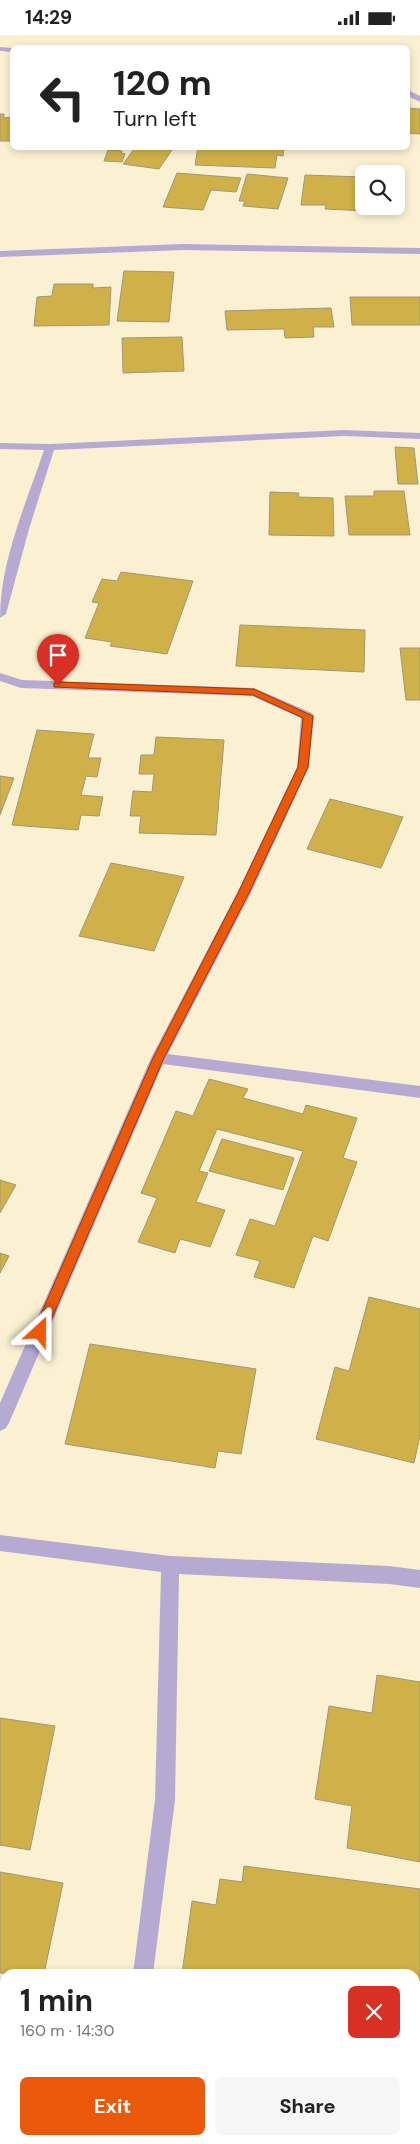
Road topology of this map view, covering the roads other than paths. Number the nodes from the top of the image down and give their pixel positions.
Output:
1 (420, 251) edge
2 (0, 253) edge
3 (420, 436) edge
4 (0, 446) edge
5 (50, 447) junction
6 (0, 614) edge
7 (0, 677) edge
8 (158, 1058) junction
9 (420, 1092) edge
10 (0, 1423) edge
11 (0, 1543) edge
12 (170, 1565) junction
13 (420, 1579) edge
14 (144, 1969) edge

1 - 2 street
3 - 5 street
4 - 5 street
5 - 6 street
7 - 8 street
8 - 9 street
8 - 10 street
11 - 12 street
12 - 13 street
12 - 14 street

